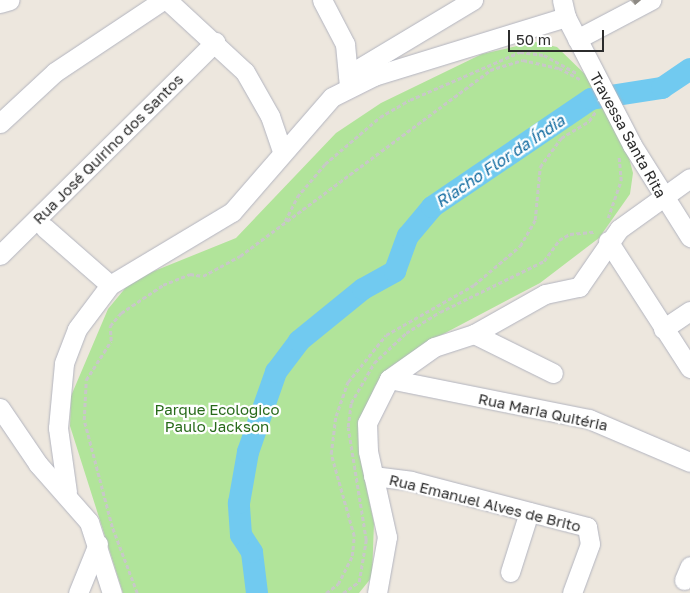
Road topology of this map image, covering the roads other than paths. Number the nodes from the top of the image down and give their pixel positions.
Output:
1 (10, 0) edge
2 (163, 0) edge
3 (167, 0) edge
4 (322, 0) edge
5 (473, 0) edge
6 (651, 0) edge
7 (0, 3) edge
8 (564, 9) edge
9 (577, 39) junction
10 (215, 42) junction
11 (348, 81) junction
12 (0, 123) edge
13 (282, 150) junction
14 (690, 178) edge
15 (662, 198) junction
16 (45, 228) dead end
17 (690, 237) edge
18 (608, 242) junction
19 (0, 255) edge
20 (110, 285) junction
21 (690, 310) edge
22 (662, 328) junction
23 (474, 334) junction
24 (690, 368) edge
25 (554, 373) dead end
26 (389, 379) junction
27 (0, 408) edge
28 (690, 462) edge
29 (373, 476) junction
30 (67, 492) junction
31 (529, 512) junction
32 (98, 544) junction
33 (510, 572) dead end
34 (78, 593) edge
35 (112, 593) edge
36 (377, 593) edge
37 (572, 593) edge

1 - 7 street
2 - 12 street
3 - 10 street
4 - 11 street
5 - 11 street
6 - 9 street
8 - 9 street, Travessa Santa Rita
8 - 11 street
9 - 15 street, Travessa Santa Rita
10 - 13 street
10 - 19 street, Rua José Quirino dos Santos
11 - 13 street
13 - 20 street
14 - 15 street
15 - 17 street, Travessa Santa Rita
15 - 18 street
16 - 20 street
18 - 22 street
18 - 23 street
20 - 30 street
21 - 22 street
22 - 24 street
23 - 25 street
23 - 26 street
26 - 28 street, Rua Maria Quitéria
26 - 29 street
27 - 30 street
29 - 31 street, Rua Emanuel Alves de Brito
29 - 36 street
30 - 32 street
31 - 33 street
31 - 37 street, Rua Emanuel Alves de Brito
32 - 34 street
32 - 35 street

